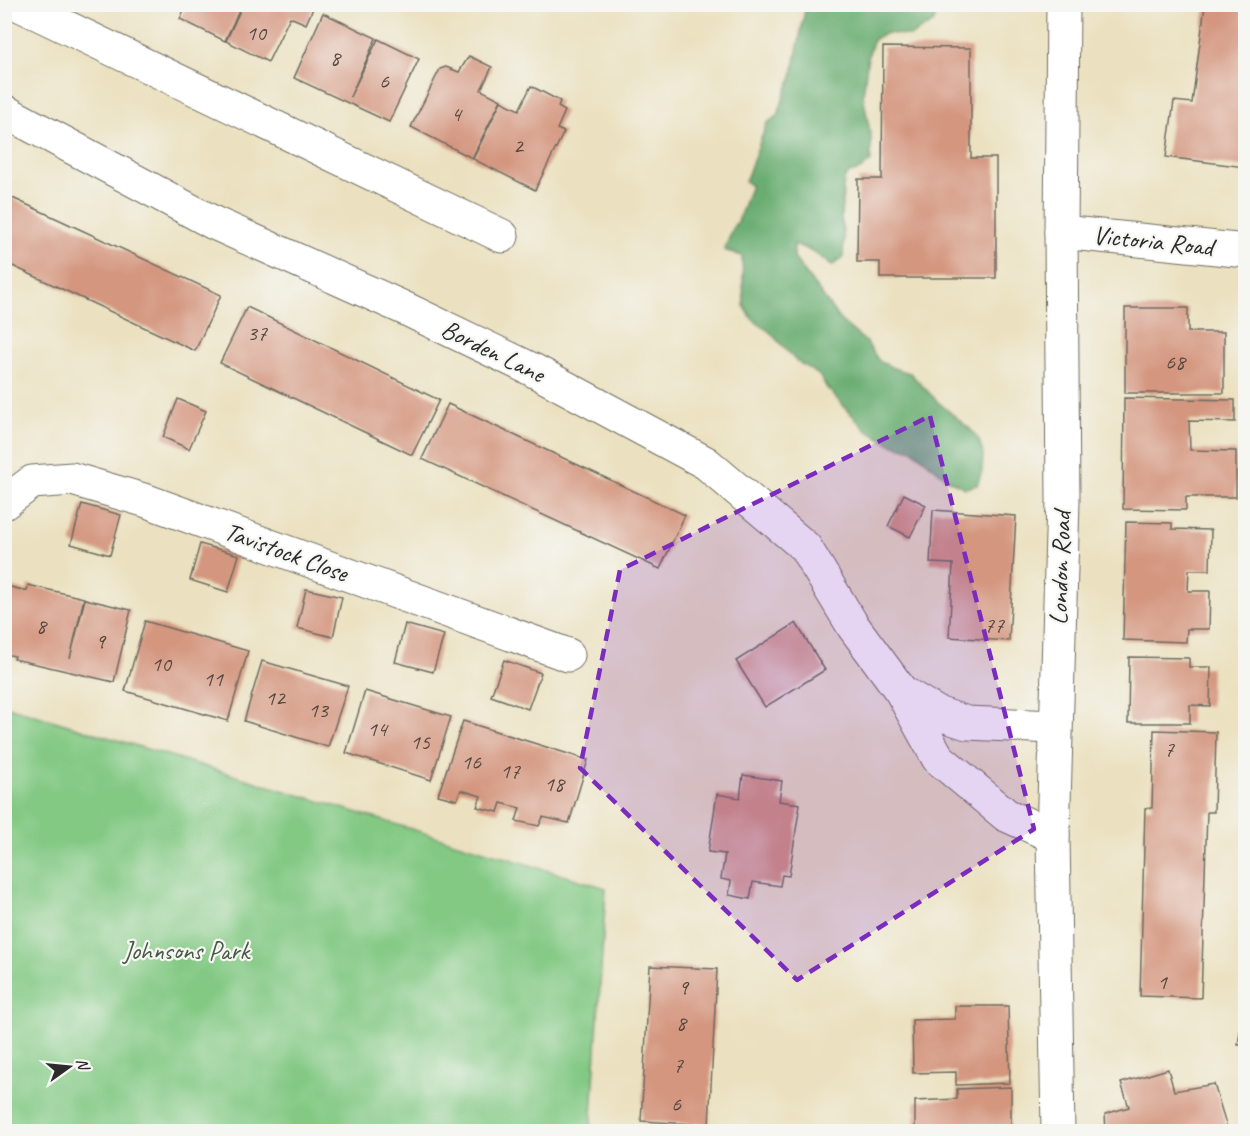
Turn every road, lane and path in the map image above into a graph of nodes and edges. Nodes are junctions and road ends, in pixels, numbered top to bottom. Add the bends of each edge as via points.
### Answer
1 (18, 4) edge
2 (1063, 4) edge
3 (4, 111) edge
4 (1061, 231) junction
5 (502, 236) dead end
6 (1245, 251) edge
7 (4, 502) edge
8 (568, 655) dead end
9 (901, 692) junction
10 (1055, 727) junction
11 (1053, 836) junction
12 (1058, 1131) edge

1 - 5 street
2 - 4 street, London Road
3 - 9 street, Borden Lane via 214,223 533,370 705,463 806,547 853,626
4 - 6 street, Victoria Road
4 - 10 street, London Road via 1063,501
7 - 8 street, Tavistock Close via 32,482 72,479 147,501
9 - 10 street, Borden Lane via 936,713 968,723
9 - 11 street, Borden Lane via 938,758 1006,815
10 - 11 street, London Road
11 - 12 street, London Road

